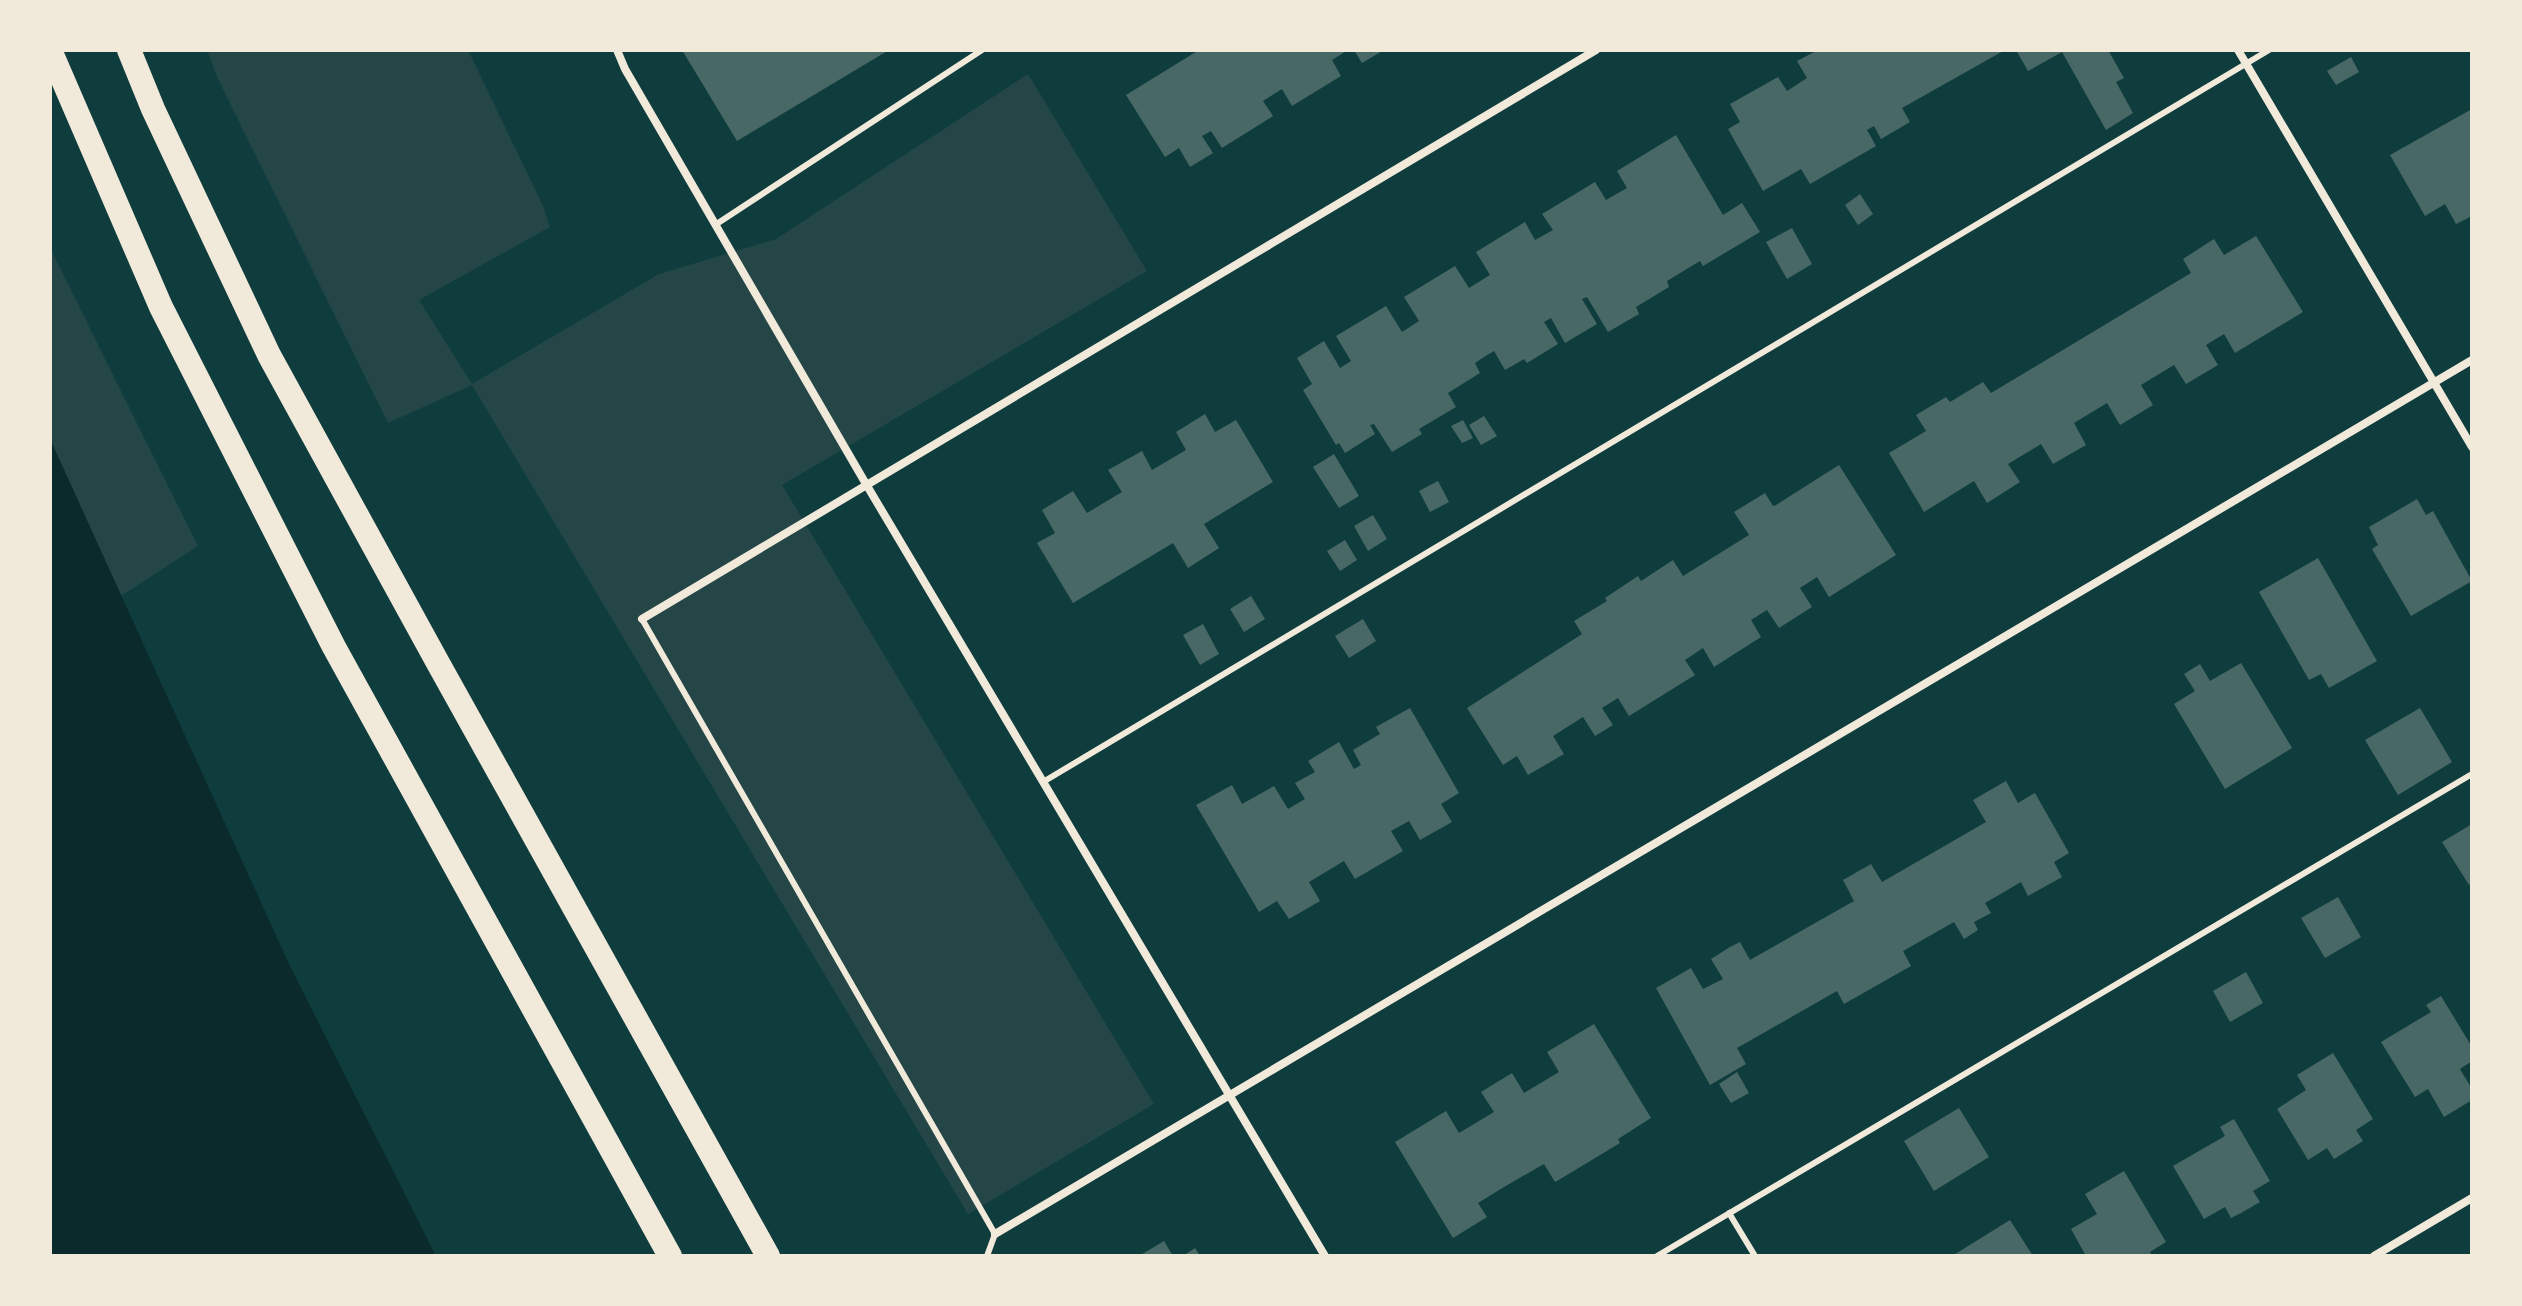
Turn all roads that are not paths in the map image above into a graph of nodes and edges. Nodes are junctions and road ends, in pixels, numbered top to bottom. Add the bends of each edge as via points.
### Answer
1 (50, 50) edge
2 (129, 50) edge
3 (617, 50) edge
4 (982, 50) edge
5 (1596, 50) edge
6 (2238, 50) edge
7 (2269, 50) edge
8 (2246, 64) junction
9 (715, 225) junction
10 (2472, 360) edge
11 (2434, 383) junction
12 (2472, 447) edge
13 (866, 484) junction
14 (642, 619) joint
15 (2472, 774) edge
16 (1043, 782) junction
17 (1230, 1095) junction
18 (2472, 1198) edge
19 (1729, 1213) junction
20 (995, 1234) junction
21 (670, 1256) edge
22 (768, 1256) edge
23 (987, 1256) edge
24 (1325, 1256) edge
25 (1657, 1256) edge
26 (1755, 1256) edge
27 (2374, 1256) edge

1 - 21 highway via 161,307 334,647
2 - 22 highway via 269,355
3 - 9 street
4 - 9 lane
5 - 13 street
6 - 8 street
7 - 8 lane
8 - 11 street
8 - 16 lane
9 - 13 street
10 - 11 street
11 - 12 street
11 - 17 street
13 - 14 street
13 - 16 street
14 - 20 lane
15 - 19 lane
16 - 17 street
17 - 20 street
17 - 24 street
18 - 27 street
19 - 25 lane
19 - 26 lane
20 - 23 lane

